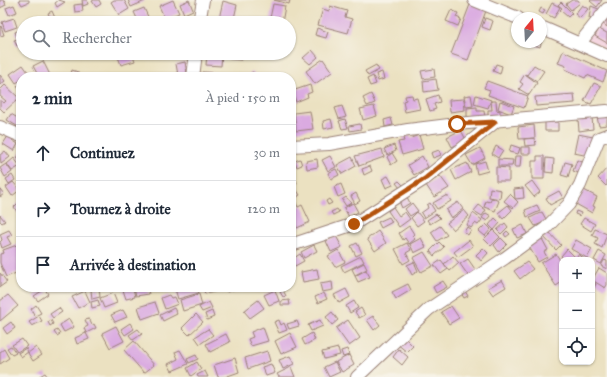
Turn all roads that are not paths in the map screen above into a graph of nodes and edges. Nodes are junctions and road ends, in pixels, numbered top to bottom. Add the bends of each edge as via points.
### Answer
1 (203, 0) edge
2 (474, 0) edge
3 (607, 8) edge
4 (511, 15) edge
5 (200, 16) edge
6 (547, 29) edge
7 (580, 43) junction
8 (607, 56) edge
9 (195, 60) edge
10 (194, 72) edge
11 (607, 111) edge
12 (495, 122) junction
13 (0, 127) edge
14 (16, 134) edge
15 (607, 136) edge
16 (296, 146) edge
17 (296, 244) edge
18 (357, 377) edge

1 - 5 street
2 - 4 street
3 - 7 street
6 - 7 street
7 - 8 street
9 - 10 street
11 - 12 street
12 - 16 street via 457,124 329,144
12 - 17 street via 426,178 354,224
13 - 14 street
15 - 18 street via 598,138 580,185 569,204 546,228 429,310

